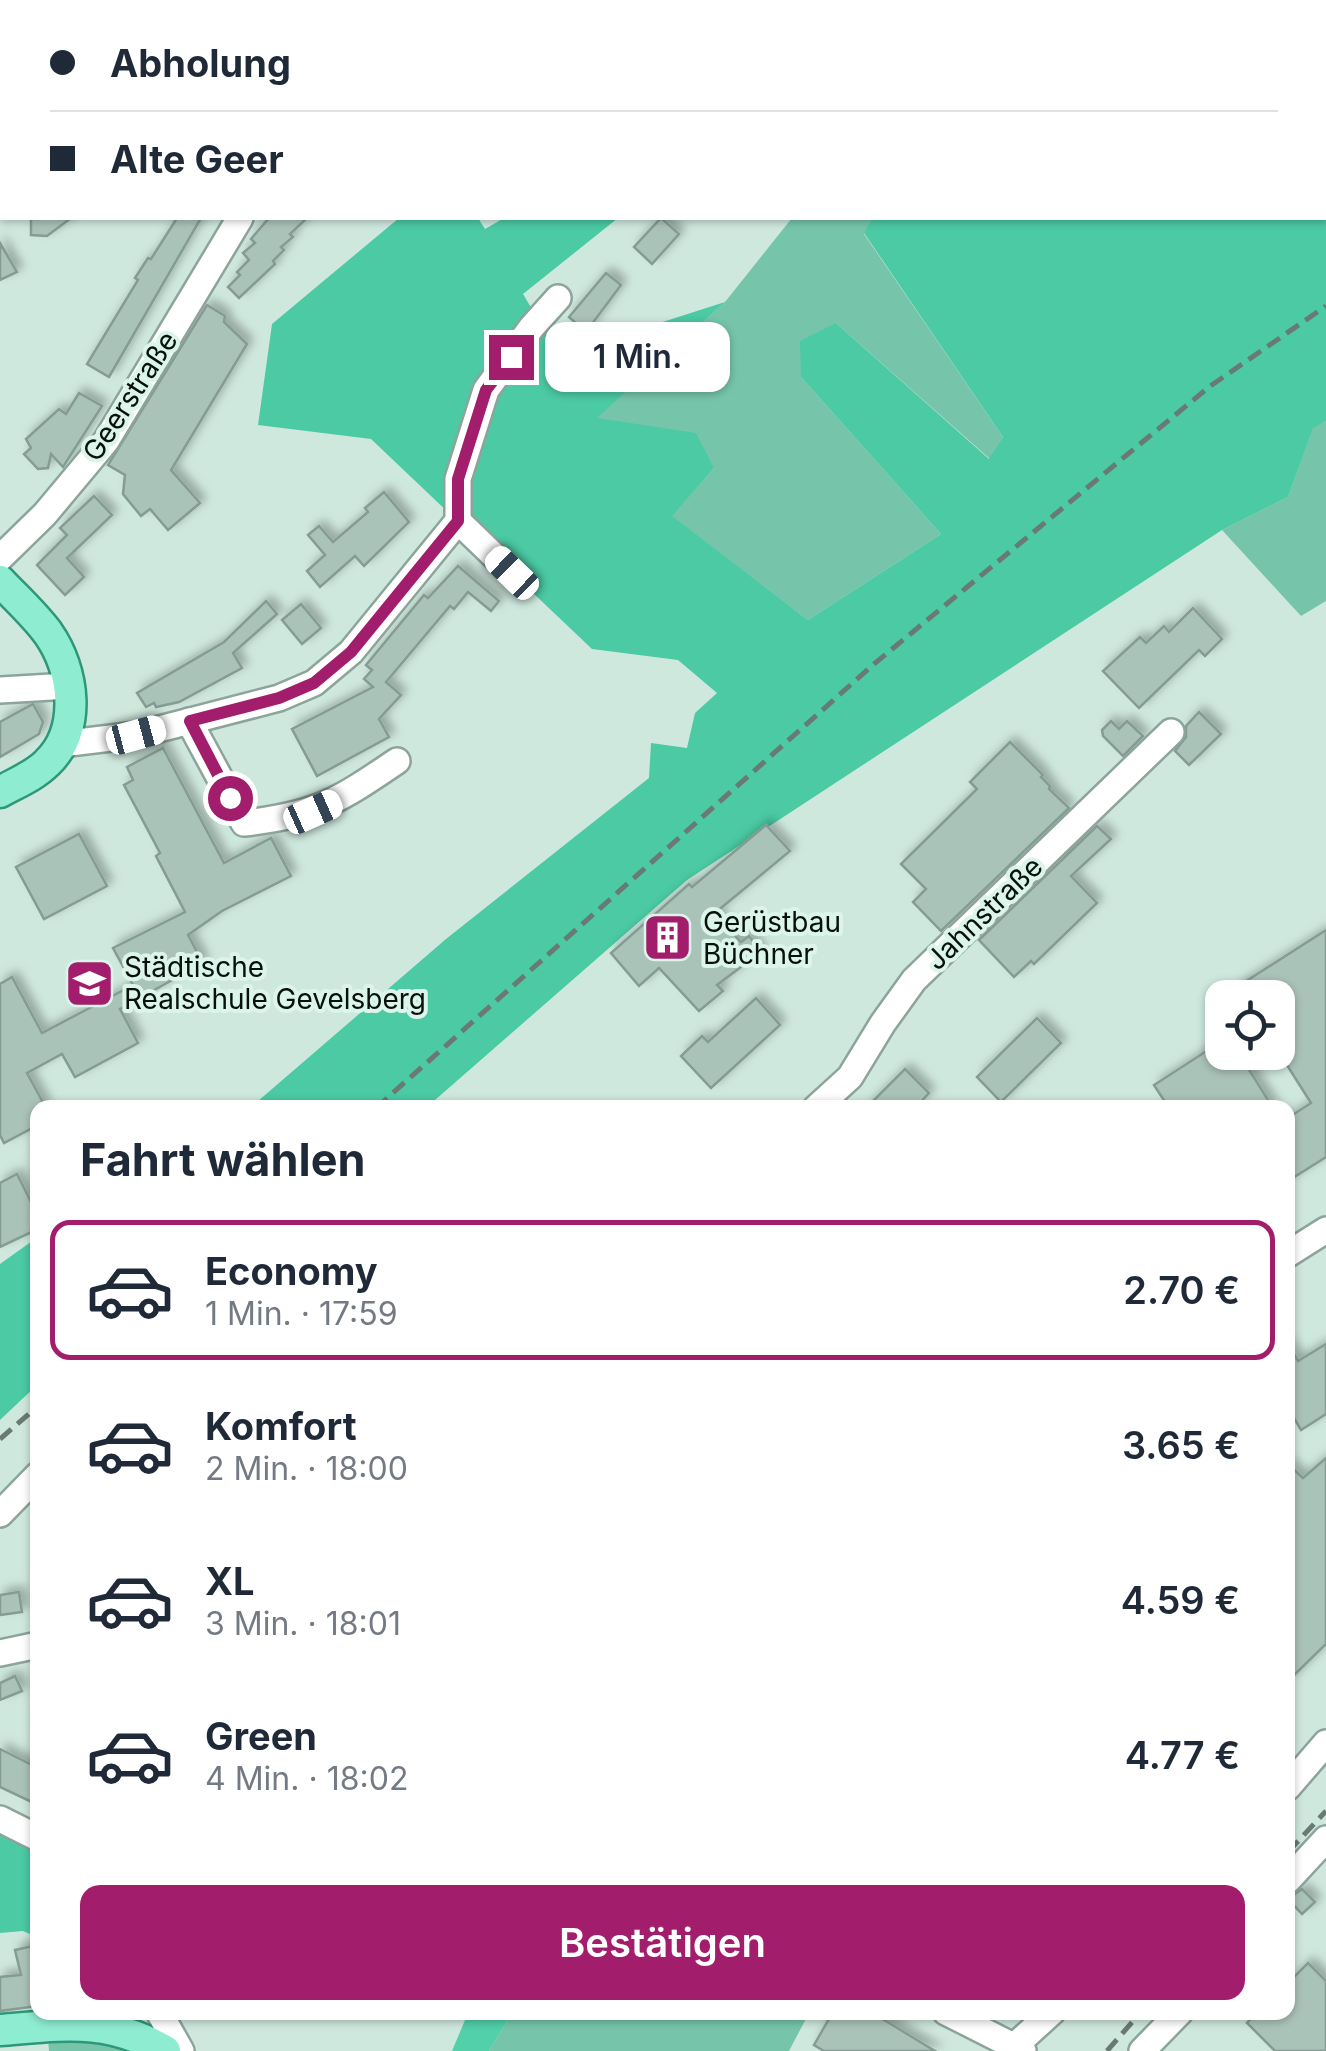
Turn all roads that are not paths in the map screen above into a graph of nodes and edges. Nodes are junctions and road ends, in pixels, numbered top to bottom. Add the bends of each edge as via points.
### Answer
1 (239, 220) edge
2 (558, 298) dead end
3 (458, 521) junction
4 (0, 558) edge
5 (512, 573) dead end
6 (0, 580) edge
7 (69, 686) junction
8 (0, 690) edge
9 (190, 721) junction
10 (1171, 732) dead end
11 (62, 744) junction
12 (397, 761) dead end
13 (0, 792) edge
14 (825, 1100) edge
15 (1326, 1230) edge
16 (1295, 1250) edge
17 (30, 1483) edge
18 (30, 1502) edge
19 (3, 1512) edge
20 (30, 1647) edge
21 (0, 1653) edge
22 (1326, 1743) edge
23 (1295, 1778) edge
24 (0, 1819) edge
25 (30, 1834) edge
26 (1326, 1839) edge
27 (1295, 1872) edge
28 (74, 2020) edge
29 (85, 2020) edge
30 (164, 2020) edge
31 (961, 2020) edge
32 (1044, 2020) edge
33 (1172, 2020) edge
34 (0, 2030) edge
35 (1014, 2049) edge
36 (165, 2051) edge
37 (181, 2051) edge
38 (1142, 2051) edge

1 - 4 street, Geerstraße via 106,441
2 - 3 street via 486,390 458,479
3 - 5 street
3 - 9 street via 351,652 314,683
6 - 7 main road via 56,646
7 - 8 street
7 - 11 main road
9 - 11 street
9 - 12 street via 244,823 313,812
10 - 14 street, Jahnstraße via 914,980 850,1077
11 - 13 main road via 34,774
15 - 16 street
17 - 19 street
18 - 19 street
20 - 21 street
22 - 23 street
24 - 25 street
26 - 27 street
28 - 34 main road
29 - 36 main road
30 - 37 street
31 - 35 street
32 - 35 street
33 - 38 street

